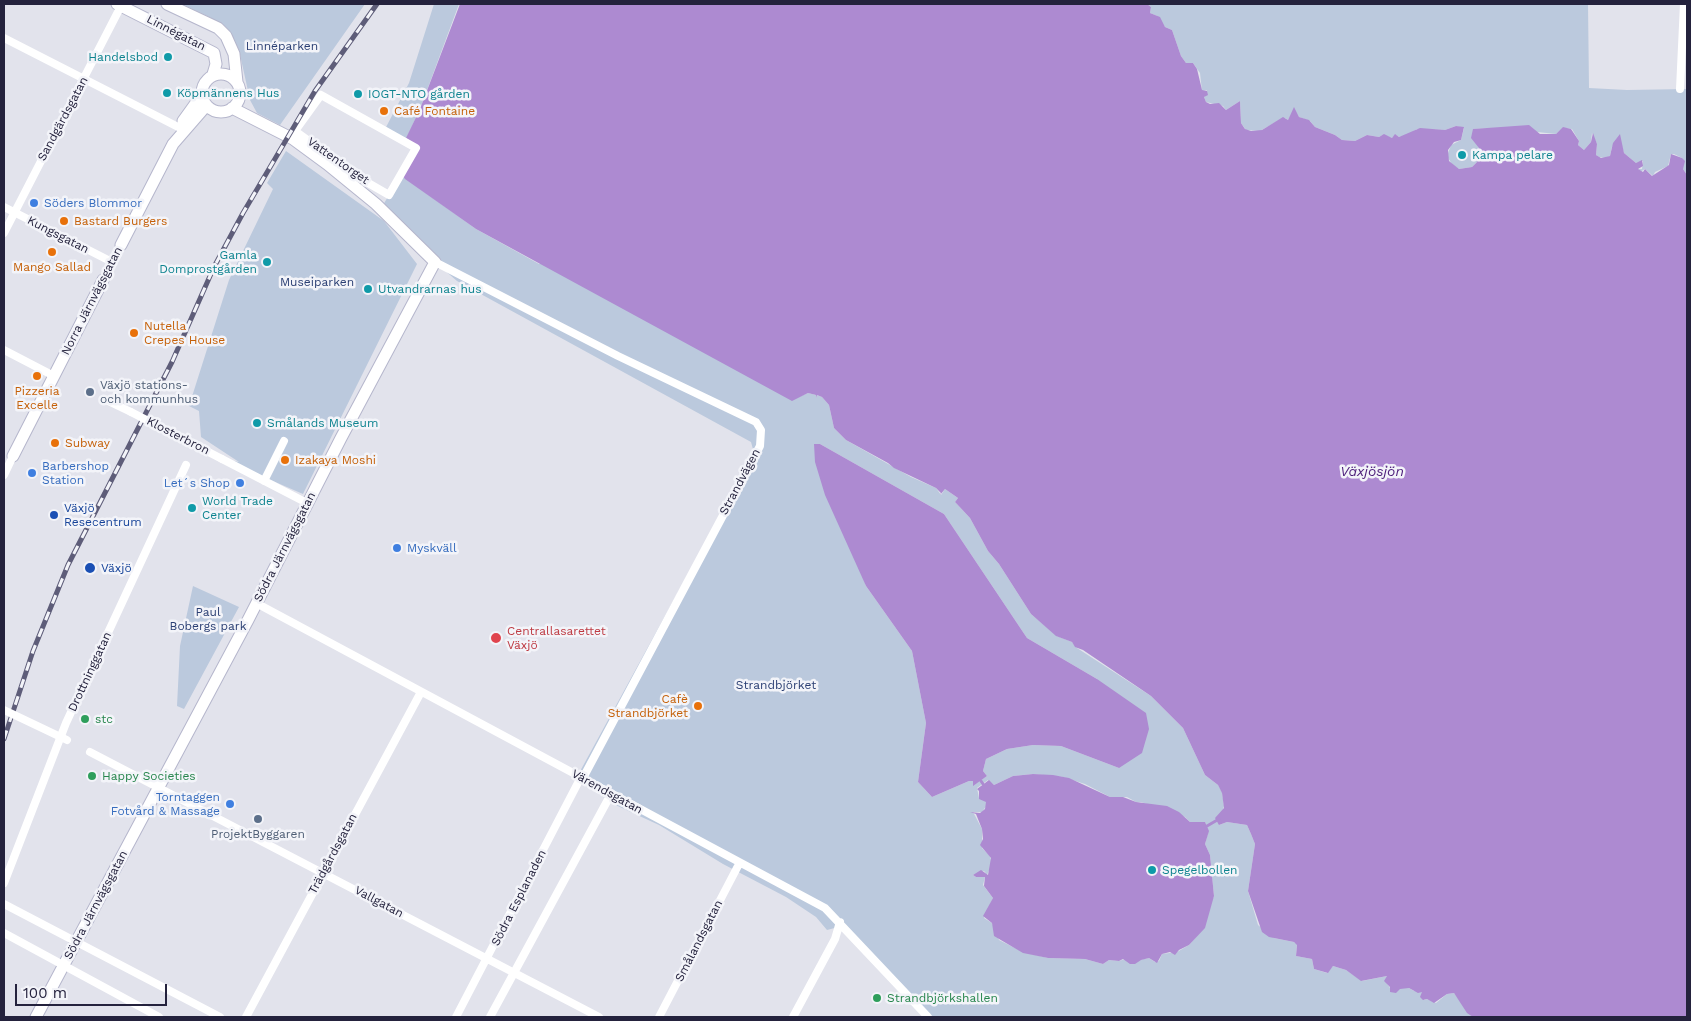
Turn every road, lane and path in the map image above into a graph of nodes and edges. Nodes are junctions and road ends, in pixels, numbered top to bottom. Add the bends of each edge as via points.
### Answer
1 (120, 4) edge
2 (167, 4) edge
3 (1684, 4) edge
4 (4, 38) edge
5 (213, 74) junction
6 (84, 79) junction
7 (237, 82) junction
8 (1680, 89) dead end
9 (204, 101) junction
10 (232, 108) junction
11 (184, 130) junction
12 (416, 148) joint
13 (4, 207) edge
14 (14, 213) junction
15 (4, 233) edge
16 (120, 245) joint
17 (112, 262) junction
18 (435, 262) junction
19 (103, 280) joint
20 (4, 350) edge
21 (54, 376) junction
22 (106, 400) dead end
23 (284, 441) dead end
24 (14, 456) joint
25 (186, 465) dead end
26 (4, 475) edge
27 (264, 481) junction
28 (308, 502) junction
29 (256, 604) junction
30 (421, 692) junction
31 (4, 710) edge
32 (67, 740) dead end
33 (90, 752) dead end
34 (582, 778) junction
35 (154, 785) junction
36 (611, 794) junction
37 (739, 864) junction
38 (324, 873) junction
39 (4, 883) edge
40 (4, 904) edge
41 (840, 922) junction
42 (4, 933) edge
43 (76, 942) junction
44 (488, 959) junction
45 (63, 966) junction
46 (515, 972) junction
47 (36, 1017) edge
48 (160, 1017) edge
49 (220, 1017) edge
50 (246, 1017) edge
51 (456, 1017) edge
52 (490, 1017) edge
53 (599, 1017) edge
54 (659, 1017) edge
55 (794, 1017) edge
56 (928, 1017) edge

1 - 5 street, Linnégatan via 214,53 216,64
1 - 6 street, Sandgärdsgatan
2 - 7 street, Linnégatan via 218,28 226,36 234,54
3 - 8 street
4 - 6 street
5 - 7 street via 225,74
5 - 9 street via 202,85
6 - 11 street
6 - 14 street, Sandgärdsgatan
7 - 10 street via 240,97
9 - 10 street via 220,112
9 - 11 street, Norra Järnvägsgatan via 183,121
10 - 18 street via 293,139 327,164 376,204
11 - 16 street, Norra Järnvägsgatan via 173,144
12 - 12 street, Vattentorget via 322,95 295,131 389,195
13 - 14 street, Kungsgatan
14 - 15 street, Sandgärdsgatan
14 - 17 street, Kungsgatan
16 - 17 street, Norra Järnvägsgatan
17 - 19 street, Norra Järnvägsgatan
18 - 28 street, Södra Järnvägsgatan
18 - 34 street, Strandvägen via 756,422 761,430 760,446
19 - 21 street, Norra Järnvägsgatan
20 - 21 street
21 - 24 street, Norra Järnvägsgatan
22 - 27 street, Klosterbron, bridge
23 - 27 street
24 - 26 street, Norra Järnvägsgatan
25 - 39 street, Drottninggatan via 66,723
27 - 28 street, Klosterbron
28 - 29 street, Södra Järnvägsgatan
29 - 30 street, Värendsgatan
29 - 35 street, Södra Järnvägsgatan
30 - 34 street, Värendsgatan
30 - 38 street, Trädgårdsgatan
31 - 32 street, bridge
33 - 35 street, Vallgatan
34 - 36 street, Värendsgatan
34 - 44 street, Södra Esplanaden
35 - 38 street, Vallgatan
35 - 43 street, Södra Järnvägsgatan
36 - 37 street, Värendsgatan
36 - 46 street
37 - 41 street, Värendsgatan via 825,908
37 - 54 street, Smålandsgatan
38 - 44 street, Vallgatan
38 - 50 street, Trädgårdsgatan
40 - 43 street
41 - 55 street via 835,939
41 - 56 street, Värendsgatan
42 - 45 street
43 - 45 street, Södra Järnvägsgatan
43 - 49 street
44 - 46 street, Vallgatan
44 - 51 street, Södra Esplanaden
45 - 47 street, Södra Järnvägsgatan
45 - 48 street
46 - 52 street
46 - 53 street, Vallgatan

